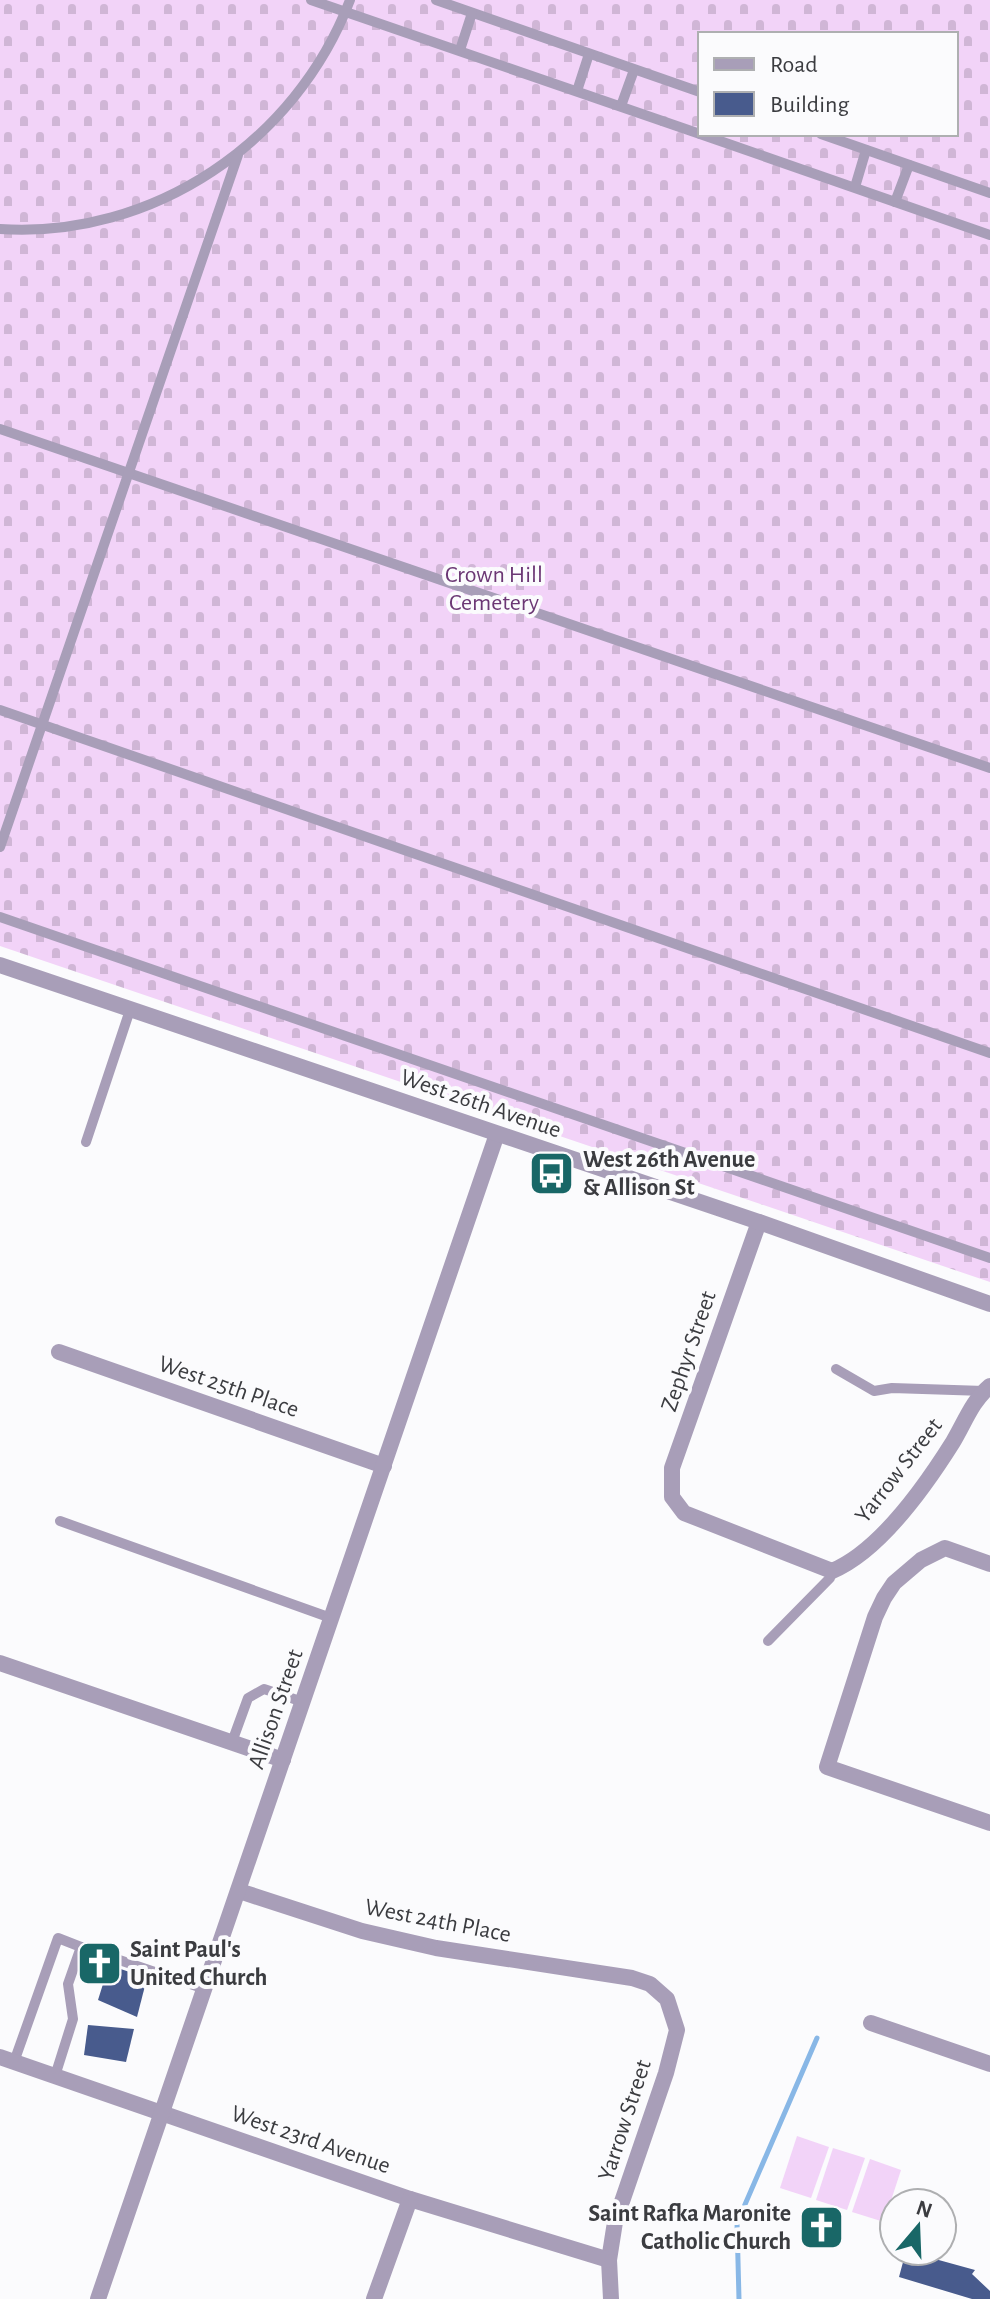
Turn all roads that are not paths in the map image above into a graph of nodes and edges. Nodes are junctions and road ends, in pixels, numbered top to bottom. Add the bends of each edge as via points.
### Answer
1 (311, 0) edge
2 (350, 0) edge
3 (436, 0) edge
4 (346, 12) junction
5 (472, 13) junction
6 (460, 50) junction
7 (589, 54) junction
8 (634, 70) junction
9 (577, 91) junction
10 (698, 91) edge
11 (621, 106) junction
12 (698, 133) edge
13 (706, 136) edge
14 (740, 136) edge
15 (827, 136) edge
16 (737, 147) junction
17 (866, 150) junction
18 (238, 155) junction
19 (909, 165) junction
20 (855, 187) junction
21 (990, 193) edge
22 (895, 202) junction
23 (0, 229) edge
24 (990, 235) edge
25 (0, 429) edge
26 (128, 473) junction
27 (0, 710) edge
28 (42, 724) junction
29 (990, 768) edge
30 (0, 847) edge
31 (0, 917) edge
32 (0, 965) edge
33 (130, 1010) junction
34 (990, 1053) edge
35 (497, 1134) junction
36 (86, 1142) dead end
37 (759, 1222) junction
38 (990, 1258) edge
39 (990, 1304) edge
40 (59, 1352) dead end
41 (836, 1369) dead end
42 (987, 1389) edge
43 (384, 1466) junction
44 (60, 1521) dead end
45 (990, 1564) edge
46 (832, 1571) junction
47 (331, 1618) junction
48 (768, 1641) dead end
49 (0, 1663) edge
50 (303, 1702) junction
51 (232, 1742) junction
52 (283, 1760) junction
53 (990, 1823) edge
54 (239, 1891) junction
55 (81, 1947) junction
56 (632, 1978) joint
57 (205, 1989) junction
58 (871, 2023) dead end
59 (7, 2060) edge
60 (990, 2064) edge
61 (55, 2076) junction
62 (162, 2112) junction
63 (410, 2199) junction
64 (609, 2260) junction
65 (98, 2299) edge
66 (374, 2299) edge
67 (611, 2299) edge

1 - 4 lane
2 - 4 lane
3 - 5 lane
4 - 6 lane
4 - 18 lane via 301,90
5 - 6 lane
5 - 7 lane
6 - 9 lane
7 - 8 lane
7 - 9 lane
8 - 10 lane
8 - 11 lane
9 - 11 lane
11 - 12 lane
13 - 16 lane
14 - 16 lane
15 - 17 lane
16 - 20 lane
17 - 19 lane
17 - 20 lane
18 - 23 lane via 199,181 123,215 51,229
18 - 26 lane
19 - 21 lane
19 - 22 lane
20 - 22 lane
22 - 24 lane
25 - 26 lane
26 - 28 lane
26 - 29 lane
27 - 28 lane
28 - 30 lane
28 - 34 lane
31 - 38 lane
32 - 33 street, West 26th Avenue
33 - 35 street, West 26th Avenue
33 - 36 lane
35 - 37 street, West 26th Avenue
35 - 43 street, Allison Street
37 - 39 street, West 26th Avenue
37 - 46 street, Zephyr Street via 672,1468 672,1497 684,1513 704,1523
40 - 43 street, West 25th Place
41 - 42 lane via 874,1391
42 - 46 street, Yarrow Street via 905,1509 859,1556
43 - 47 street, Allison Street
44 - 47 lane
45 - 53 street via 945,1548 894,1583 875,1617 827,1767
46 - 48 lane
47 - 50 street, Allison Street
49 - 51 street
50 - 51 lane via 264,1689 248,1698
50 - 52 street, Allison Street
51 - 52 street
52 - 54 street, Allison Street
54 - 56 street, West 24th Place via 362,1931 436,1948
54 - 57 street, Allison Street
55 - 57 lane
55 - 59 lane via 58,1938
55 - 61 lane via 68,1984 73,2019
56 - 64 street, Yarrow Street via 650,1984 667,1999 677,2030 615,2222
57 - 62 street, Allison Street
58 - 60 street
59 - 61 street, West 23rd Avenue
61 - 62 street, West 23rd Avenue
62 - 63 street, West 23rd Avenue
62 - 65 street, Allison Street
63 - 64 street, West 23rd Avenue
63 - 66 street
64 - 67 street, Yarrow Street

